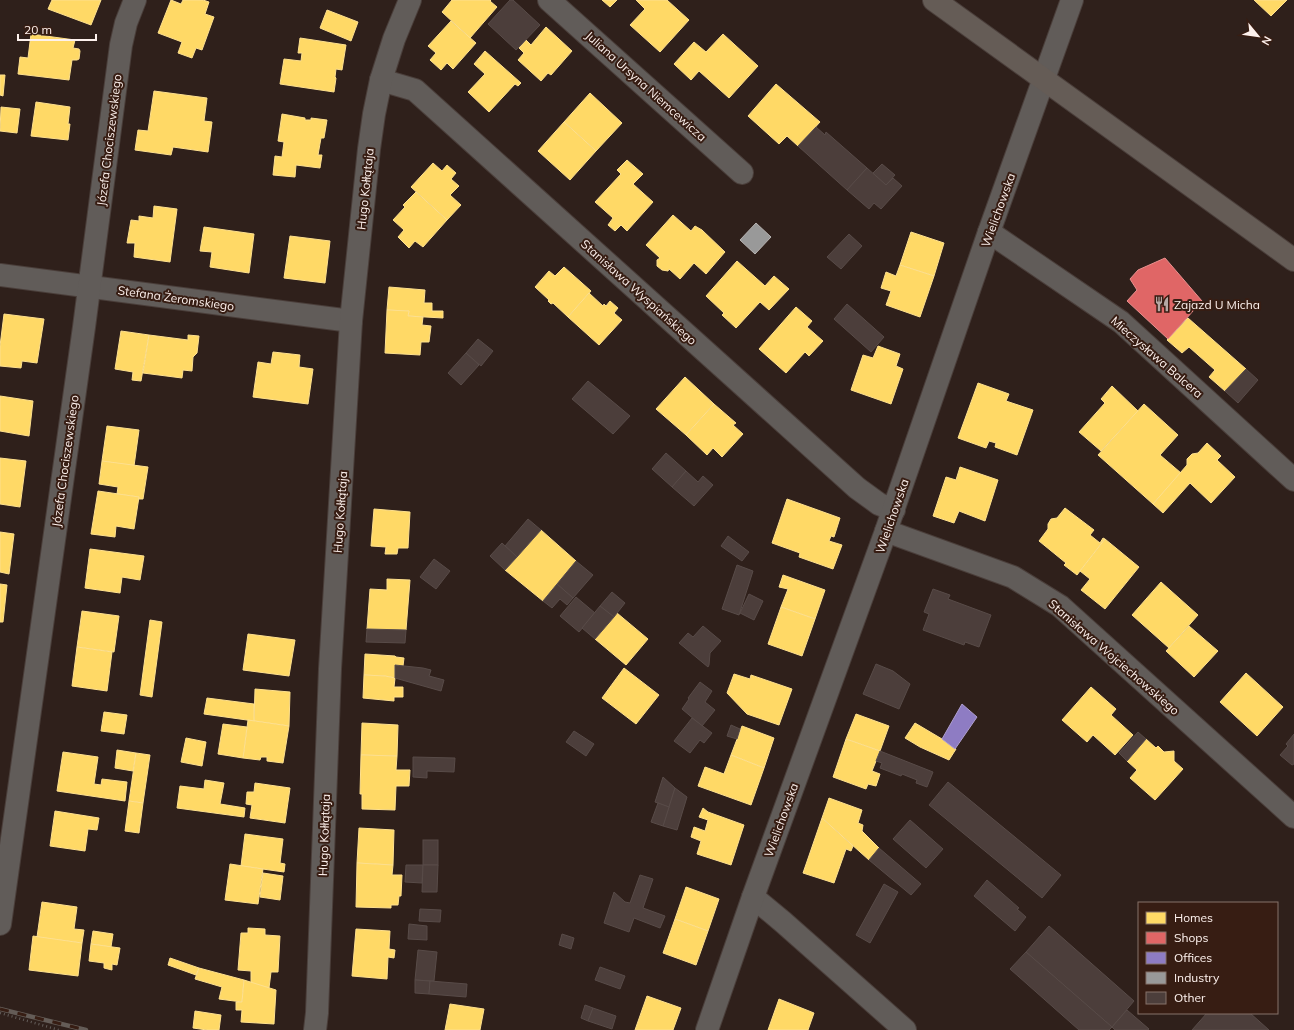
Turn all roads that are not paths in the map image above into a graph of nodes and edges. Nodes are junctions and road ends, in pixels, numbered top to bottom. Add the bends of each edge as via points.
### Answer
1 (135, 0) edge
2 (410, 0) edge
3 (549, 0) edge
4 (934, 0) edge
5 (1072, 0) edge
6 (381, 80) junction
7 (1043, 80) junction
8 (742, 173) dead end
9 (989, 232) junction
10 (1294, 260) edge
11 (0, 275) edge
12 (89, 287) junction
13 (351, 321) junction
14 (1294, 480) edge
15 (894, 510) junction
16 (886, 531) junction
17 (1294, 817) edge
18 (753, 897) junction
19 (0, 924) edge
20 (315, 1030) edge
21 (707, 1030) edge
22 (905, 1030) edge

1 - 12 street, Józefa Chociszewskiego via 121,45
2 - 6 street, Hugo Kołłątaja
3 - 8 street, Juliana Ursyna Niemcewicza
4 - 7 main road
5 - 7 street, Wielichowska
6 - 13 street, Hugo Kołłątaja via 369,149
6 - 15 street, Stanisława Wyspiańskiego via 415,90 857,488 879,504
7 - 9 street, Wielichowska
7 - 10 main road
9 - 14 street, Mieczysława Balcera via 1121,322
9 - 15 street, Wielichowska
11 - 12 street, Stefana Żeromskiego
12 - 13 street, Stefana Żeromskiego
12 - 19 street, Józefa Chociszewskiego
13 - 20 street, Hugo Kołłątaja via 330,669
15 - 16 street, Wielichowska
16 - 17 street, Stanisława Wojciechowskiego via 1013,577 1060,606
16 - 18 street, Wielichowska
18 - 21 street, Wielichowska
18 - 22 street

